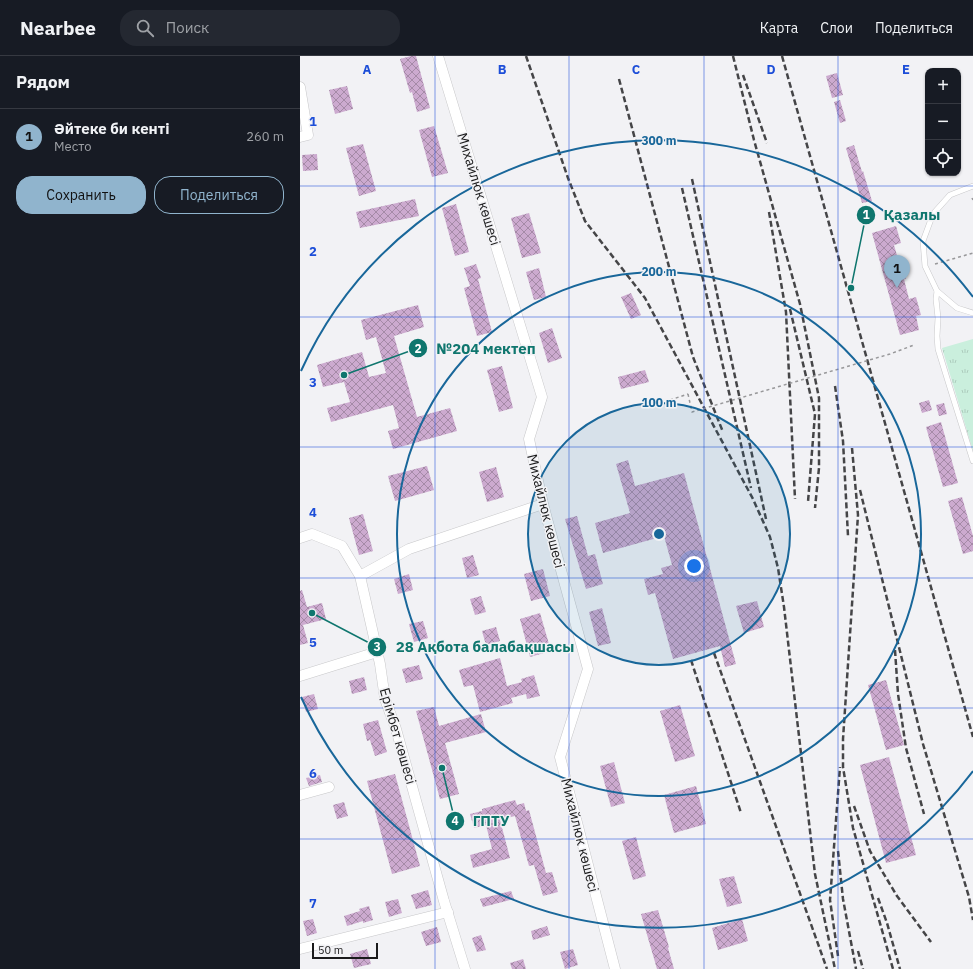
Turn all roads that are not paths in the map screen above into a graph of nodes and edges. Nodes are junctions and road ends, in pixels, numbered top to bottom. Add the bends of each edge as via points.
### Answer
1 (438, 56) edge
2 (300, 87) edge
3 (300, 137) edge
4 (973, 186) edge
5 (937, 292) junction
6 (973, 313) edge
7 (973, 461) edge
8 (544, 504) junction
9 (300, 538) edge
10 (360, 576) junction
11 (377, 652) junction
12 (300, 676) edge
13 (329, 787) dead end
14 (300, 795) edge
15 (448, 912) junction
16 (300, 949) edge
17 (465, 969) edge
18 (614, 969) edge

1 - 8 street, Михайлюк көшесі via 542,397 529,439
2 - 3 street via 308,135
4 - 5 lane via 950,195 933,214 923,241 924,266
5 - 6 lane via 957,308
5 - 7 lane via 938,349
8 - 10 street via 409,549
8 - 18 street, Михайлюк көшесі via 588,669 560,757
9 - 10 street, Ерімбет көшесі via 312,534 342,546
10 - 11 street, Ерімбет көшесі
11 - 12 street
11 - 15 street, Ерімбет көшесі via 385,699 396,729
13 - 14 street
15 - 16 street
15 - 17 street, Ерімбет көшесі

